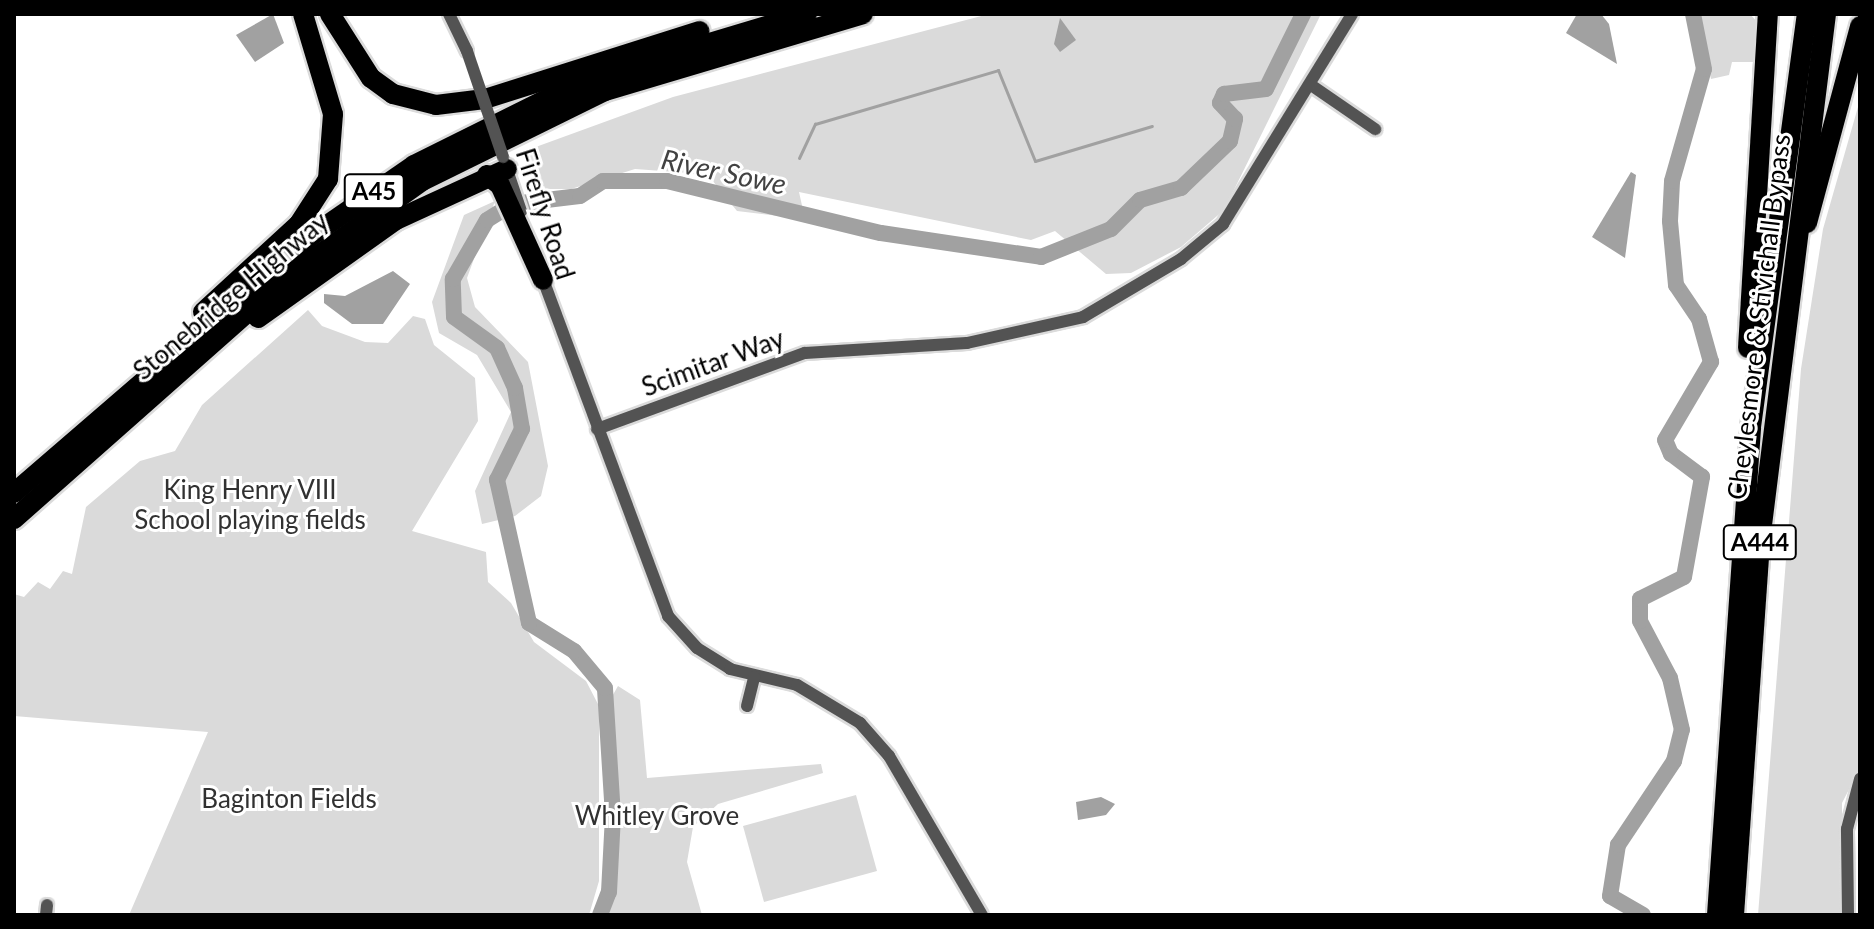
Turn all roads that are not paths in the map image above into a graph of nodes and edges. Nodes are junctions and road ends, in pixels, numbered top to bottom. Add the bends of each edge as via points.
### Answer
1 (303, 14) edge
2 (330, 14) edge
3 (449, 14) edge
4 (863, 14) edge
5 (1352, 14) edge
6 (1768, 14) edge
7 (1807, 14) edge
8 (1826, 14) edge
9 (803, 15) edge
10 (1860, 26) edge
11 (1311, 85) junction
12 (1375, 129) dead end
13 (502, 174) junction
14 (1790, 273) junction
15 (543, 280) joint
16 (185, 367) junction
17 (125, 397) junction
18 (1751, 427) junction
19 (597, 429) junction
20 (14, 493) edge
21 (14, 519) edge
22 (754, 677) junction
23 (747, 706) dead end
24 (1860, 779) edge
25 (1741, 812) junction
26 (982, 915) edge
27 (1717, 915) edge
28 (1734, 915) edge
29 (1743, 915) edge
30 (1848, 915) edge

1 - 17 highway via 333,114 325,187 299,224 195,319
2 - 9 highway via 371,78 413,102 458,106 648,42
3 - 13 street, Firefly Road, bridge via 467,51
4 - 16 highway, Stonebridge Highway / A45 via 605,91 483,146 324,248
5 - 11 street, Scimitar Way
6 - 18 highway via 1746,398
7 - 18 highway, Cheylesmore & Stivichall Bypass / A444
8 - 14 highway, Cheylesmore & Stivichall Bypass / A444
9 - 17 highway, Stonebridge Highway / A45 via 620,67 465,135 314,234
10 - 14 highway
11 - 12 street
11 - 19 street, Scimitar Way via 1223,224 1181,259 1083,317 967,343 805,353
13 - 15 highway
13 - 16 highway via 396,220
14 - 25 highway, Cheylesmore & Stivichall Bypass / A444
15 - 19 street, Firefly Road
16 - 21 highway, Stonebridge Highway / A45
17 - 20 highway, Stonebridge Highway / A45
18 - 27 highway, Cheylesmore & Stivichall Bypass / A444
19 - 22 street via 668,616 697,648
22 - 23 street
22 - 26 street via 797,685 860,723 889,756
24 - 30 street via 1847,829
25 - 28 highway, Cheylesmore & Stivichall Bypass / A444
25 - 29 highway

